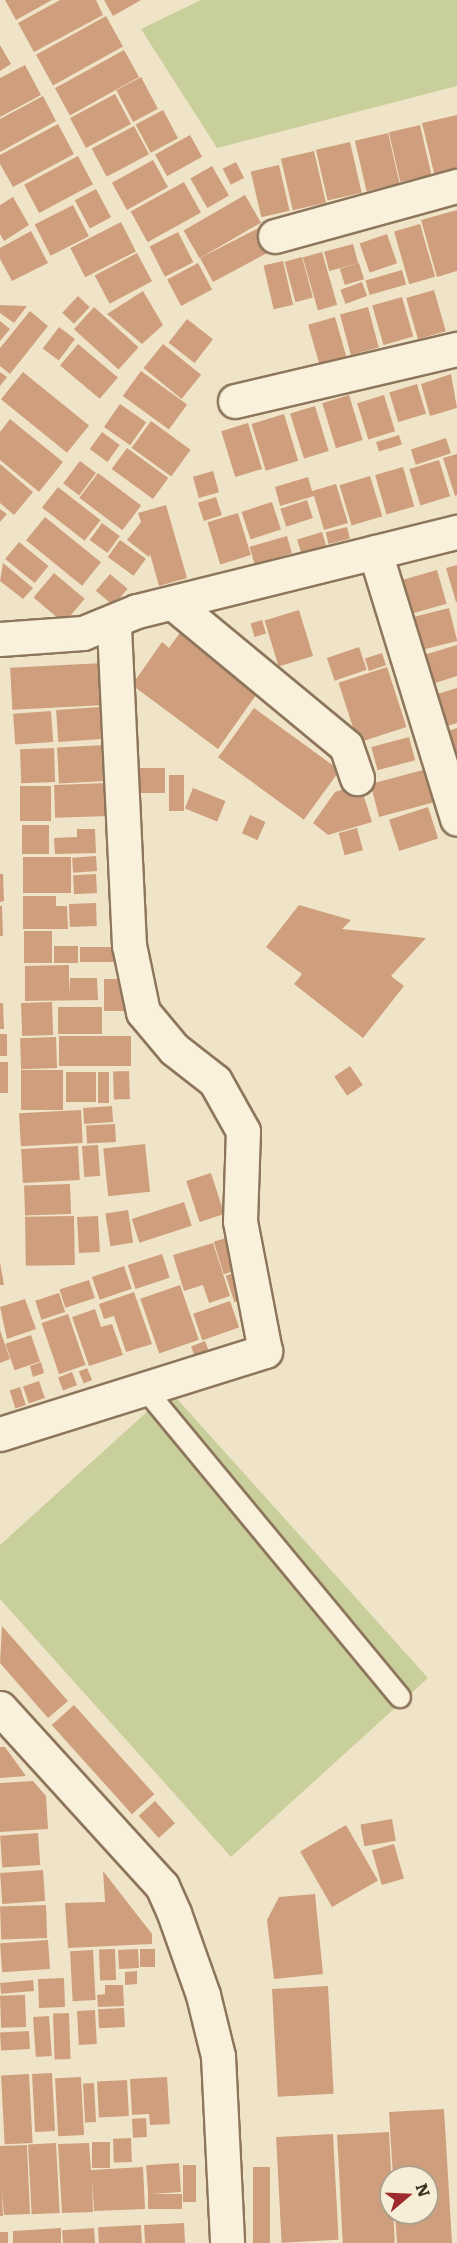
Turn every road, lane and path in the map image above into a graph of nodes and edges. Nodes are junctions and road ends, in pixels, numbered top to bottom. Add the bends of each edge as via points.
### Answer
1 (457, 186) edge
2 (275, 236) dead end
3 (457, 349) edge
4 (235, 401) dead end
5 (457, 532) edge
6 (375, 552) junction
7 (173, 603) junction
8 (114, 624) junction
9 (0, 639) edge
10 (357, 778) dead end
11 (457, 819) edge
12 (146, 1389) junction
13 (0, 1434) edge
14 (400, 1697) dead end
15 (0, 1708) edge
16 (227, 2243) edge

1 - 2 street
3 - 4 street
5 - 6 street
6 - 7 street
6 - 11 street
7 - 8 street via 137,611
7 - 10 street via 346,746
8 - 9 street via 83,633
8 - 12 street via 129,945 143,1012 174,1049 215,1081 243,1131 240,1221 265,1351
12 - 13 street
12 - 14 lane
15 - 16 street via 162,1886 174,1913 203,1995 218,2056

